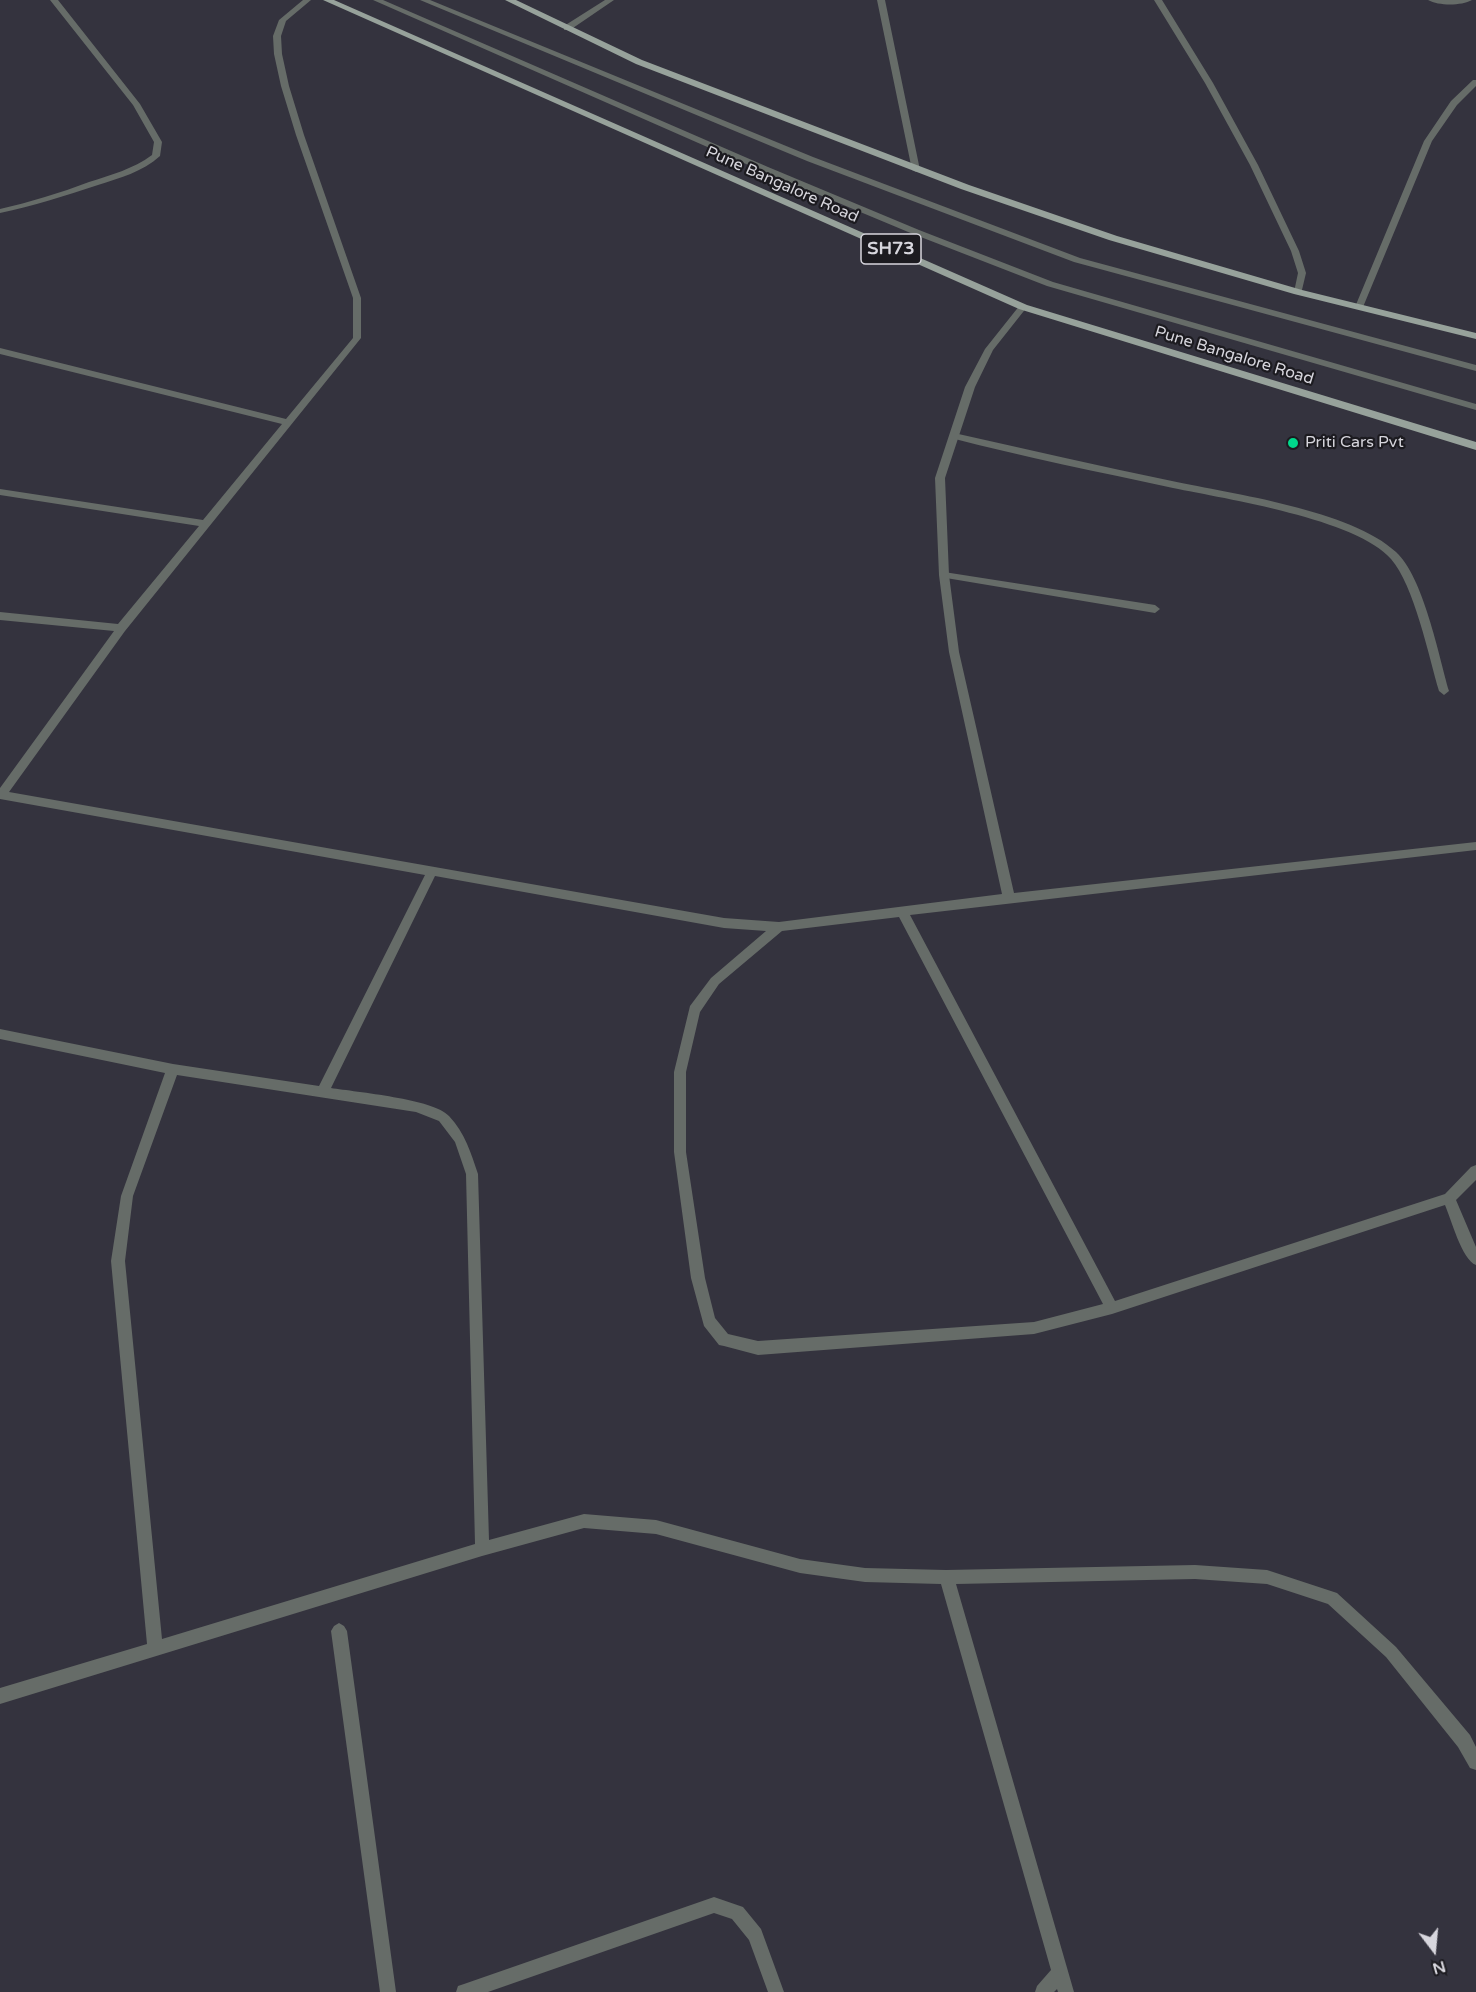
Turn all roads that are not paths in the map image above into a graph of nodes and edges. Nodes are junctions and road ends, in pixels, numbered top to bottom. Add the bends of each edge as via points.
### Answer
1 (54, 0) edge
2 (307, 0) edge
3 (327, 0) edge
4 (377, 0) edge
5 (424, 0) edge
6 (509, 0) edge
7 (610, 0) edge
8 (881, 0) edge
9 (1158, 0) edge
10 (1432, 0) edge
11 (1468, 0) edge
12 (567, 28) junction
13 (1476, 82) edge
14 (916, 170) junction
15 (0, 211) edge
16 (1298, 292) junction
17 (1023, 307) junction
18 (1359, 307) junction
19 (1476, 336) edge
20 (0, 351) edge
21 (1476, 368) edge
22 (1476, 407) edge
23 (289, 423) junction
24 (954, 436) junction
25 (1476, 446) edge
26 (0, 492) edge
27 (207, 524) junction
28 (944, 575) junction
29 (1155, 609) dead end
30 (0, 616) edge
31 (121, 628) junction
32 (1444, 691) dead end
33 (0, 795) edge
34 (1476, 846) edge
35 (432, 871) junction
36 (1009, 898) junction
37 (902, 912) junction
38 (779, 927) junction
39 (0, 1034) edge
40 (173, 1069) junction
41 (322, 1092) junction
42 (1476, 1171) edge
43 (1449, 1198) junction
44 (1476, 1259) edge
45 (1112, 1308) junction
46 (482, 1549) junction
47 (946, 1576) junction
48 (339, 1631) dead end
49 (155, 1648) junction
50 (0, 1696) edge
51 (1476, 1762) edge
52 (1060, 1971) junction
53 (388, 1992) edge
54 (464, 1992) edge
55 (776, 1992) edge
56 (1043, 1992) edge
57 (1066, 1992) edge

1 - 15 street via 136,104 158,142 156,156 144,166 113,177
2 - 23 street via 283,21 277,36 278,54 300,135 357,298 357,338
3 - 17 main road, Pune Bangalore Road / SH73
4 - 22 street via 787,178 1050,284
5 - 21 street via 810,159 1077,260
6 - 12 main road
7 - 12 street
8 - 14 street
9 - 16 street via 1209,83 1295,251 1302,273
10 - 11 street
12 - 14 main road via 639,62
13 - 18 street via 1454,103 1428,141
14 - 16 main road via 1113,238
16 - 18 main road
17 - 24 street via 989,349 970,387
17 - 25 main road, Pune Bangalore Road / SH73
18 - 19 main road
20 - 23 street
23 - 27 street
24 - 28 street via 940,478
24 - 32 street via 1264,505 1344,526 1371,539 1394,555 1408,576
26 - 27 street
27 - 31 street
28 - 29 street
28 - 36 street via 954,652
30 - 31 street
31 - 33 street
33 - 35 street
34 - 36 street
35 - 38 street via 724,923
35 - 41 street
36 - 37 street
37 - 38 street
37 - 45 street
38 - 45 street via 715,981 694,1011 680,1072 680,1152 698,1278 709,1321 724,1340 758,1348 1034,1328
39 - 40 street
40 - 41 street
40 - 49 street via 127,1196 118,1261
41 - 46 street via 417,1107 443,1117 460,1139 472,1174
42 - 43 street
43 - 44 street
43 - 45 street
46 - 47 street via 584,1521 656,1527 800,1566 865,1575
46 - 49 street
47 - 51 street via 1195,1572 1267,1577 1332,1598 1391,1652 1464,1741
47 - 52 street
48 - 53 street
49 - 50 street
52 - 56 street
52 - 57 street
54 - 55 street via 714,1905 737,1913 755,1935

